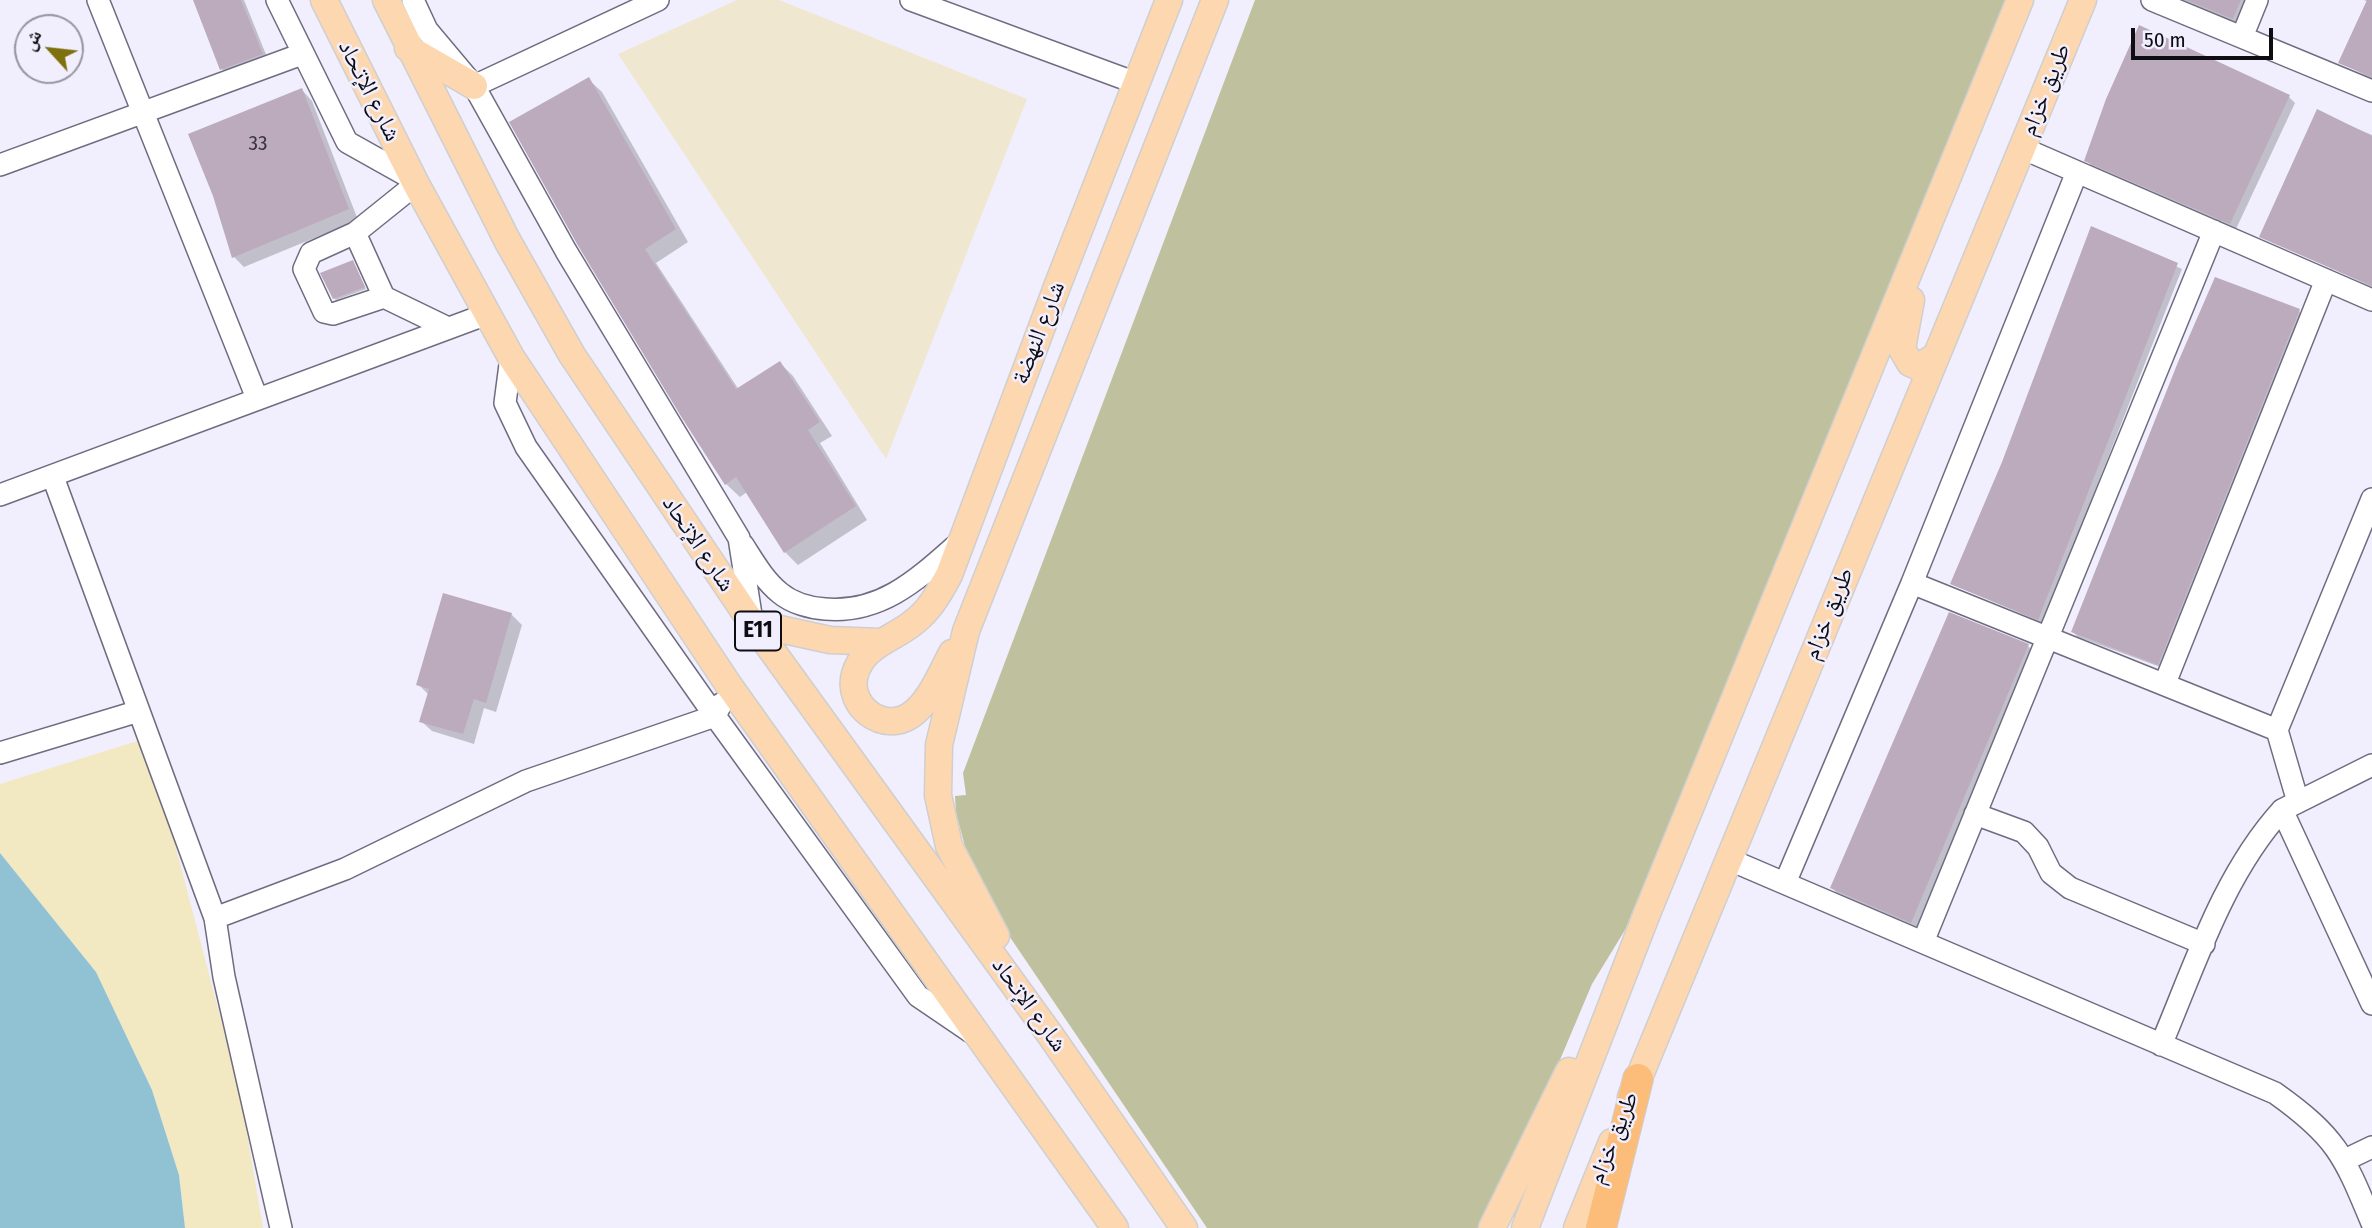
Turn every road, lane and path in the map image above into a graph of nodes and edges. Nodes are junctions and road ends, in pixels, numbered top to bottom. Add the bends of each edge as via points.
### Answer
1 (98, 0) edge
2 (277, 0) edge
3 (324, 0) edge
4 (386, 0) edge
5 (413, 0) edge
6 (658, 0) edge
7 (911, 0) edge
8 (1169, 0) edge
9 (1215, 0) edge
10 (2020, 0) edge
11 (2083, 0) edge
12 (2152, 0) edge
13 (2257, 0) edge
14 (2242, 37) junction
15 (408, 48) junction
16 (302, 54) junction
17 (1136, 83) junction
18 (474, 86) junction
19 (2372, 91) edge
20 (145, 114) junction
21 (2022, 148) junction
22 (0, 165) edge
23 (2077, 172) junction
24 (415, 181) junction
25 (2214, 231) junction
26 (355, 233) junction
27 (1924, 237) junction
28 (2326, 280) junction
29 (384, 297) junction
30 (2372, 300) edge
31 (487, 314) junction
32 (448, 328) junction
33 (1936, 356) junction
34 (511, 357) junction
35 (257, 398) junction
36 (54, 477) junction
37 (0, 495) edge
38 (2372, 499) edge
39 (739, 538) junction
40 (961, 541) junction
41 (1912, 583) junction
42 (752, 623) junction
43 (965, 631) junction
44 (2047, 639) junction
45 (880, 642) junction
46 (2165, 683) junction
47 (730, 687) junction
48 (139, 711) junction
49 (715, 716) junction
50 (2277, 730) junction
51 (0, 754) edge
52 (2372, 765) edge
53 (2290, 806) junction
54 (1975, 814) junction
55 (1728, 859) junction
56 (1785, 883) junction
57 (1646, 916) junction
58 (215, 918) junction
59 (1923, 942) junction
60 (2204, 944) junction
61 (2372, 1004) edge
62 (1051, 1036) junction
63 (986, 1042) junction
64 (2161, 1045) junction
65 (1638, 1079) junction
66 (2372, 1147) edge
67 (2346, 1160) junction
68 (1182, 1223) edge
69 (2372, 1223) edge
70 (281, 1228) edge
71 (1115, 1228) edge
72 (1492, 1228) edge
73 (1525, 1228) edge
74 (1577, 1228) edge
75 (1601, 1228) edge

1 - 20 street
2 - 16 street
3 - 24 main road, شارع الإتحاد / E11
4 - 15 main road, شارع الإتحاد / E11
5 - 18 street via 427,30
6 - 18 street
7 - 17 street
8 - 17 main road, شارع النهضة
9 - 43 main road, شارع النهضة
10 - 27 main road, طريق خزام
11 - 21 main road, طريق خزام
12 - 14 street
13 - 14 street
14 - 19 street
15 - 18 main road
15 - 42 main road, شارع الإتحاد / E11 via 572,355
16 - 20 street
16 - 24 street via 347,142
17 - 40 main road, شارع النهضة
18 - 39 street via 566,251
20 - 22 street
20 - 35 street
21 - 23 street
21 - 33 main road, طريق خزام
23 - 25 street
23 - 41 street
24 - 26 street
24 - 31 main road, شارع الإتحاد / E11
25 - 28 street
25 - 44 street
26 - 29 street
26 - 29 street via 306,259 304,269 318,305 333,314
27 - 33 main road via 1902,349 1910,363 1919,367
27 - 57 main road, طريق خزام
28 - 30 street
28 - 46 street
29 - 32 street
31 - 32 street
31 - 34 main road, شارع الإتحاد / E11
32 - 35 street
33 - 55 main road, طريق خزام
34 - 47 main road, شارع الإتحاد / E11
34 - 49 street via 505,403 526,447
35 - 36 street
36 - 37 street
36 - 48 street
38 - 50 street
39 - 40 street via 781,595 810,608 839,611 894,596
39 - 42 street
40 - 45 main road, شارع النهضة via 930,608
41 - 44 street
41 - 56 street
42 - 45 main road via 830,640
42 - 62 main road, شارع الإتحاد / E11
43 - 45 main road via 923,705 909,717 893,722 877,720 863,710 854,694 856,671
43 - 62 main road via 939,745 938,794 946,833
44 - 46 street
44 - 54 street
46 - 50 street
47 - 49 street
47 - 63 main road, شارع الإتحاد / E11
48 - 51 street
48 - 58 street
49 - 58 street via 526,781 345,869
49 - 63 street via 918,996
50 - 53 street
52 - 53 street
53 - 60 street via 2259,835 2237,870
53 - 61 street
54 - 59 street
54 - 60 street via 2024,832 2051,873 2070,888
55 - 56 street
55 - 65 main road, طريق خزام
56 - 59 street
57 - 72 main road
57 - 73 main road, طريق خزام
58 - 70 street
59 - 64 street
60 - 64 street
62 - 68 main road, شارع الإتحاد / E11
63 - 71 main road, شارع الإتحاد / E11
64 - 67 street via 2275,1093 2308,1117
65 - 74 main road, طريق خزام
65 - 75 highway
66 - 67 street
67 - 69 street

